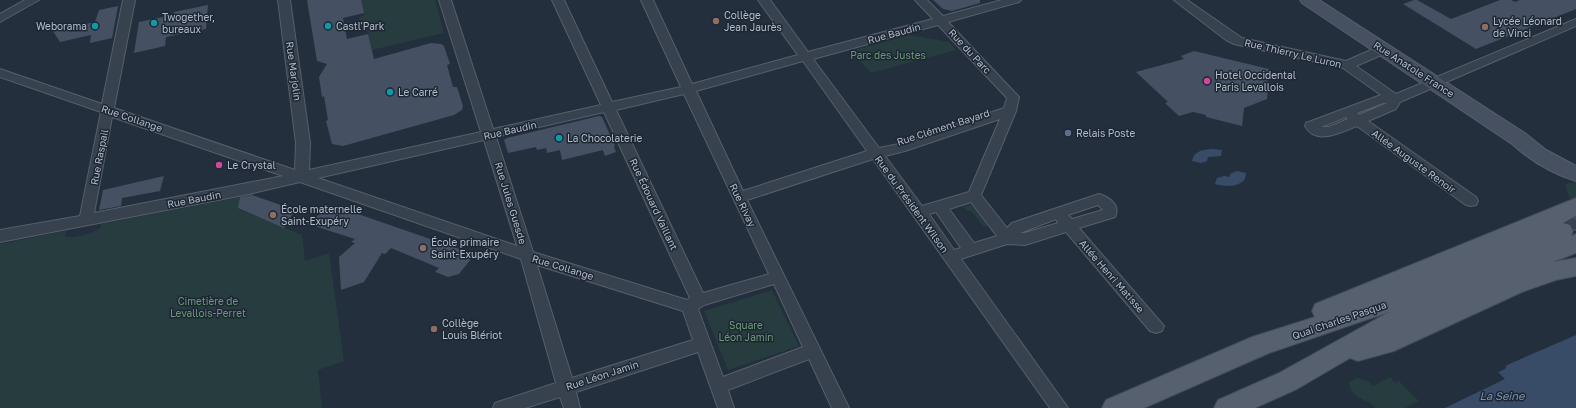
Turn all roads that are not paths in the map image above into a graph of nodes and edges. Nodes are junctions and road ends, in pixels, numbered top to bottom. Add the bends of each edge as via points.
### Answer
1 (33, 0) edge
2 (129, 0) edge
3 (284, 0) edge
4 (445, 0) edge
5 (558, 0) edge
6 (647, 0) edge
7 (764, 0) edge
8 (921, 0) edge
9 (1015, 0) edge
10 (1180, 0) edge
11 (1308, 0) edge
12 (0, 19) edge
13 (941, 20) junction
14 (1576, 22) edge
15 (1384, 49) junction
16 (806, 57) junction
17 (1347, 66) junction
18 (0, 73) edge
19 (1436, 83) junction
20 (688, 89) junction
21 (1395, 99) junction
22 (609, 107) junction
23 (1011, 108) junction
24 (108, 110) junction
25 (490, 134) junction
26 (1519, 139) junction
27 (875, 153) junction
28 (1576, 164) edge
29 (1576, 174) edge
30 (302, 177) junction
31 (974, 196) junction
32 (738, 197) junction
33 (1471, 201) dead end
34 (939, 206) junction
35 (1576, 206) edge
36 (919, 212) junction
37 (1058, 214) junction
38 (86, 219) junction
39 (1069, 225) junction
40 (1567, 229) edge
41 (0, 236) edge
42 (1007, 238) junction
43 (971, 251) junction
44 (528, 256) junction
45 (950, 257) junction
46 (1575, 264) edge
47 (778, 277) junction
48 (694, 303) junction
49 (1156, 326) dead end
50 (702, 344) junction
51 (814, 350) junction
52 (1339, 352) junction
53 (566, 386) junction
54 (718, 386) junction
55 (502, 408) edge
56 (572, 408) edge
57 (726, 408) edge
58 (841, 408) edge
59 (1060, 408) edge
60 (1115, 408) edge
61 (1227, 408) edge

1 - 12 street
2 - 24 street, Rue Raspail
3 - 30 street, Rue Marjolin via 303,143
4 - 25 street, Rue Jules Guesde
5 - 22 street, Rue Édouard Vaillant
6 - 20 street, Rue Rivay
7 - 16 street, Rue du Président Wilson
8 - 13 street, Rue du Parc
9 - 13 street, Rue Baudin
10 - 17 street, Rue Thierry Le Luron via 1230,37
11 - 15 main road, Rue Anatole France
13 - 16 street, Rue Baudin
13 - 23 street, Rue du Parc via 1013,97
14 - 19 street
15 - 17 street
15 - 19 main road, Rue Anatole France
16 - 20 street, Rue Baudin
16 - 27 street, Rue du Président Wilson
17 - 21 street
18 - 24 street, Rue Collange
19 - 21 street
19 - 26 main road, Rue Anatole France
20 - 22 street, Rue Baudin
20 - 32 street, Rue Rivay
21 - 33 street, Allée Auguste Renoir via 1392,106 1352,116
22 - 25 street, Rue Baudin
22 - 48 street, Rue Édouard Vaillant
23 - 27 street, Rue Clément Bayard via 900,148
23 - 27 street, Rue Clément Bayard via 896,142
23 - 31 street
24 - 30 street, Rue Collange
24 - 38 street, Rue Raspail
25 - 30 street, Rue Baudin
25 - 44 street, Rue Jules Guesde
26 - 28 main road via 1534,144 1557,158
26 - 29 main road via 1557,166
27 - 32 street, Rue Clément Bayard
27 - 36 street, Rue du Président Wilson
30 - 38 street, Rue Baudin
30 - 44 street, Rue Collange
31 - 34 street
31 - 42 street
32 - 47 street, Rue Rivay
34 - 36 street
34 - 43 street
35 - 40 main road
36 - 45 street, Rue du Président Wilson
37 - 39 street, Allée Henri Matisse
37 - 39 street via 1100,199 1110,209 1110,213
37 - 42 street via 1017,228
38 - 41 street, Rue Baudin
39 - 42 street via 1025,239
39 - 49 street, Allée Henri Matisse
40 - 52 main road, Quai Charles Pasqua
40 - 60 main road, Quai Charles Pasqua via 1402,298 1261,345
42 - 43 street
43 - 45 street
44 - 48 street, Rue Collange
44 - 53 street, Rue Jules Guesde
45 - 59 street, Rue du Président Wilson
46 - 52 main road via 1534,278 1375,347
47 - 48 street
47 - 51 street, Rue Rivay
48 - 50 street, Rue Édouard Vaillant
50 - 53 street, Rue Léon Jamin
50 - 54 street, Rue Édouard Vaillant
51 - 54 street
51 - 58 street, Rue Rivay
52 - 61 main road, Quai Charles Pasqua via 1288,381
53 - 55 street, Rue Léon Jamin
53 - 56 street, Rue Jules Guesde
54 - 57 street, Rue Édouard Vaillant

